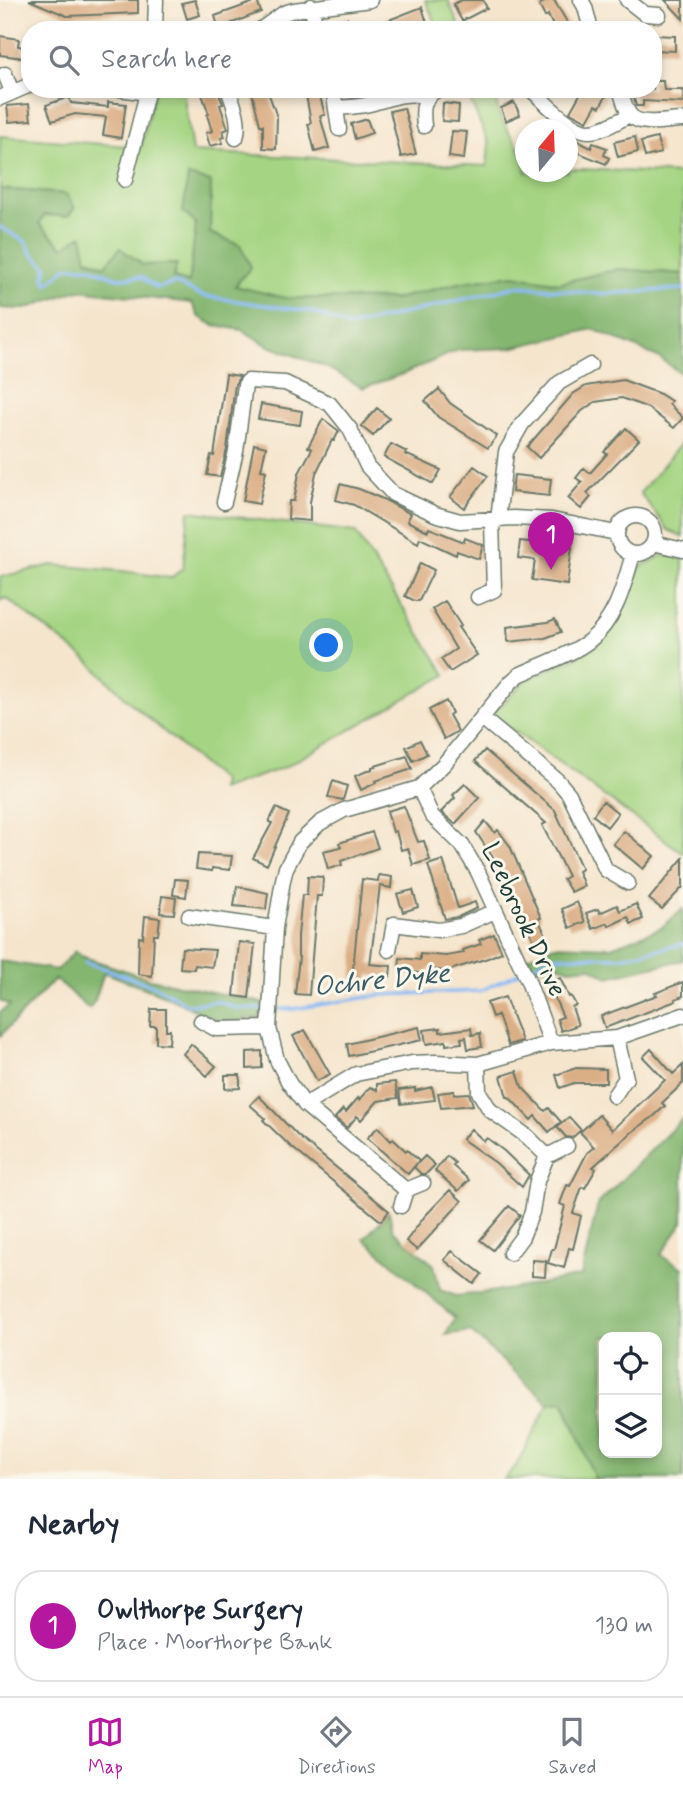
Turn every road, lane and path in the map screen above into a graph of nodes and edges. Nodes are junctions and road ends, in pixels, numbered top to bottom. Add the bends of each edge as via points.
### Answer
1 (156, 0) edge
2 (370, 0) edge
3 (627, 0) edge
4 (587, 3) edge
5 (311, 6) junction
6 (659, 15) dead end
7 (155, 21) edge
8 (273, 21) edge
9 (315, 21) edge
10 (590, 21) edge
11 (5, 74) dead end
12 (6, 95) edge
13 (146, 98) edge
14 (231, 98) edge
15 (335, 98) edge
16 (388, 98) edge
17 (430, 98) edge
18 (541, 98) edge
19 (623, 98) edge
20 (337, 108) junction
21 (630, 116) junction
22 (683, 120) edge
23 (424, 126) dead end
24 (339, 129) dead end
25 (236, 138) dead end
26 (125, 180) dead end
27 (590, 365) dead end
28 (224, 502) dead end
29 (495, 520) junction
30 (616, 533) junction
31 (653, 543) junction
32 (683, 550) edge
33 (633, 554) junction
34 (478, 597) dead end
35 (482, 718) junction
36 (418, 788) junction
37 (628, 883) dead end
38 (495, 911) junction
39 (189, 916) dead end
40 (275, 928) junction
41 (389, 950) dead end
42 (683, 1014) edge
43 (201, 1021) dead end
44 (269, 1025) junction
45 (617, 1038) junction
46 (551, 1044) junction
47 (478, 1064) junction
48 (614, 1096) dead end
49 (305, 1105) junction
50 (567, 1146) dead end
51 (547, 1156) junction
52 (423, 1183) dead end
53 (406, 1190) junction
54 (401, 1206) dead end
55 (510, 1253) dead end

1 - 7 street
2 - 5 street
3 - 6 street via 645,14
4 - 10 street
5 - 8 street
5 - 9 street
11 - 12 street
13 - 26 street
14 - 25 street via 239,128
15 - 20 street
16 - 20 street
17 - 23 street via 422,111
18 - 21 street via 573,126 586,131
19 - 21 street
20 - 24 street
21 - 22 street via 647,122
27 - 29 street via 559,383 522,424 506,452
28 - 29 street via 245,385 248,381 285,383 330,404 350,429 367,466 393,494 460,521
29 - 30 street via 552,520
29 - 34 street via 494,590
30 - 31 street via 628,517 642,516 654,529
30 - 33 street via 621,548
31 - 32 street
31 - 33 street
33 - 35 street via 621,595 604,624 588,641 519,675
35 - 36 street
35 - 37 street via 558,781 569,794 606,870
36 - 38 street, Leebrook Drive via 432,816 461,845 478,872
36 - 40 street via 344,810 306,836 286,868
38 - 41 street via 439,930 394,924
38 - 46 street, Leebrook Drive
39 - 40 street
40 - 44 street
42 - 45 street
43 - 44 street via 216,1029
44 - 49 street via 277,1060
45 - 46 street
45 - 48 street via 626,1078
46 - 47 street
47 - 49 street via 412,1063 356,1074
47 - 51 street via 479,1092 490,1110
49 - 53 street
50 - 51 street
51 - 55 street via 532,1212
52 - 53 street
53 - 54 street

